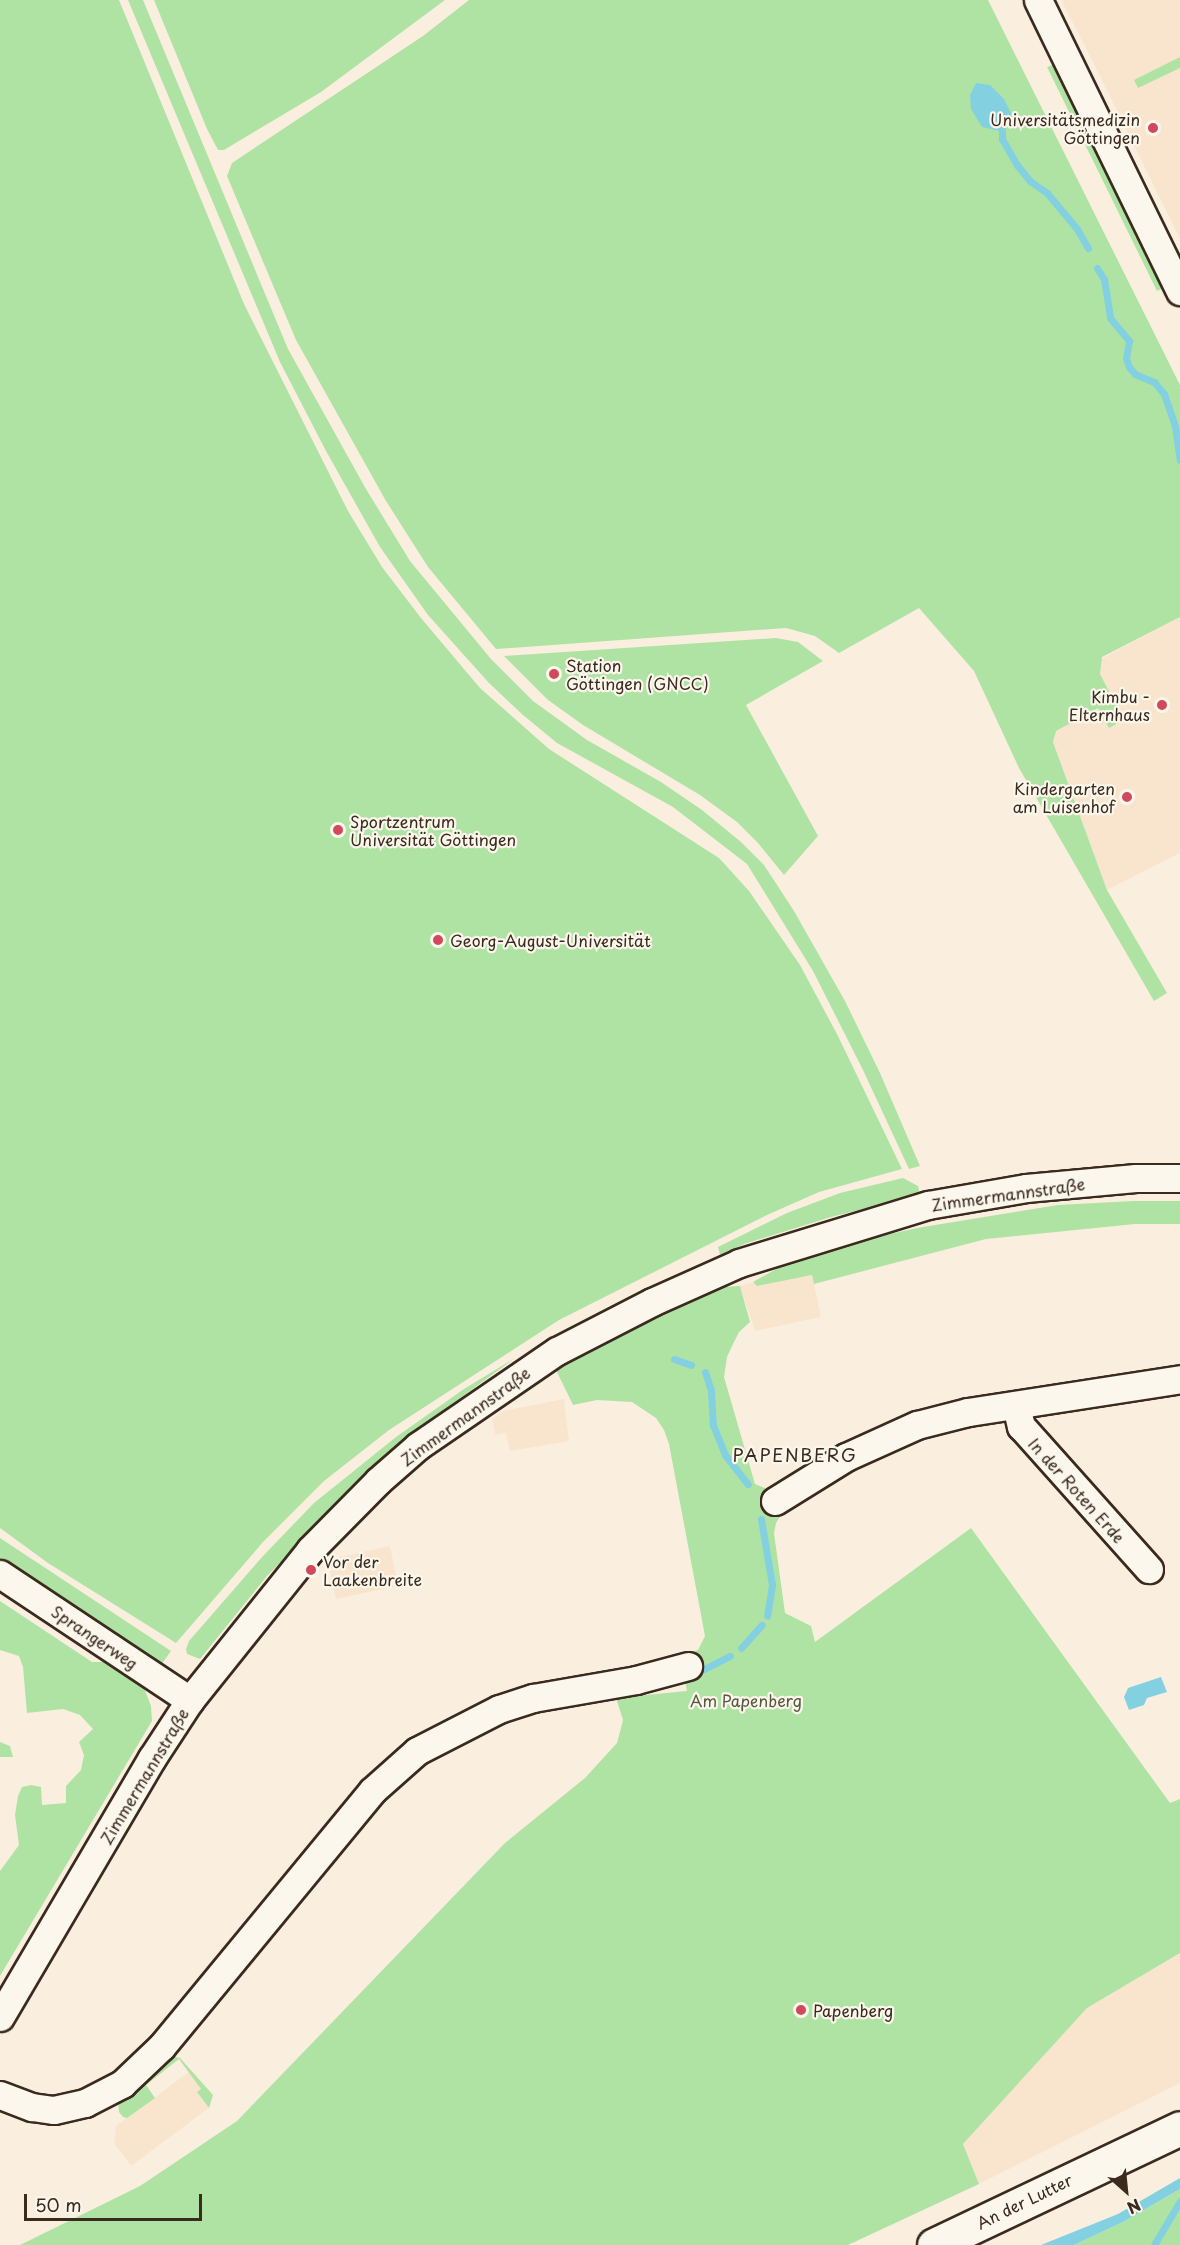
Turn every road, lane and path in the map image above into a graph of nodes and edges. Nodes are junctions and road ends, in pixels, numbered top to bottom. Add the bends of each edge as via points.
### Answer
1 (1038, 0) edge
2 (1180, 291) edge
3 (1180, 1178) edge
4 (1180, 1379) edge
5 (1016, 1405) junction
6 (775, 1501) dead end
7 (1149, 1569) dead end
8 (0, 1574) edge
9 (688, 1666) dead end
10 (190, 1700) junction
11 (0, 2017) edge
12 (0, 2095) edge
13 (1180, 2128) edge
14 (934, 2245) edge

1 - 2 street
3 - 10 street, Zimmermannstraße via 1026,1188 928,1205 739,1263 567,1345 418,1446 378,1481 290,1573
4 - 5 street
5 - 6 street via 968,1412 908,1428 846,1457
5 - 7 street, In der Roten Erde via 1021,1426
8 - 10 street, Sprangerweg
9 - 12 street via 636,1680 533,1698 499,1709 417,1751 372,1791 162,2046 122,2084 85,2103 54,2110
10 - 11 street, Zimmermannstraße
13 - 14 main road, An der Lutter

